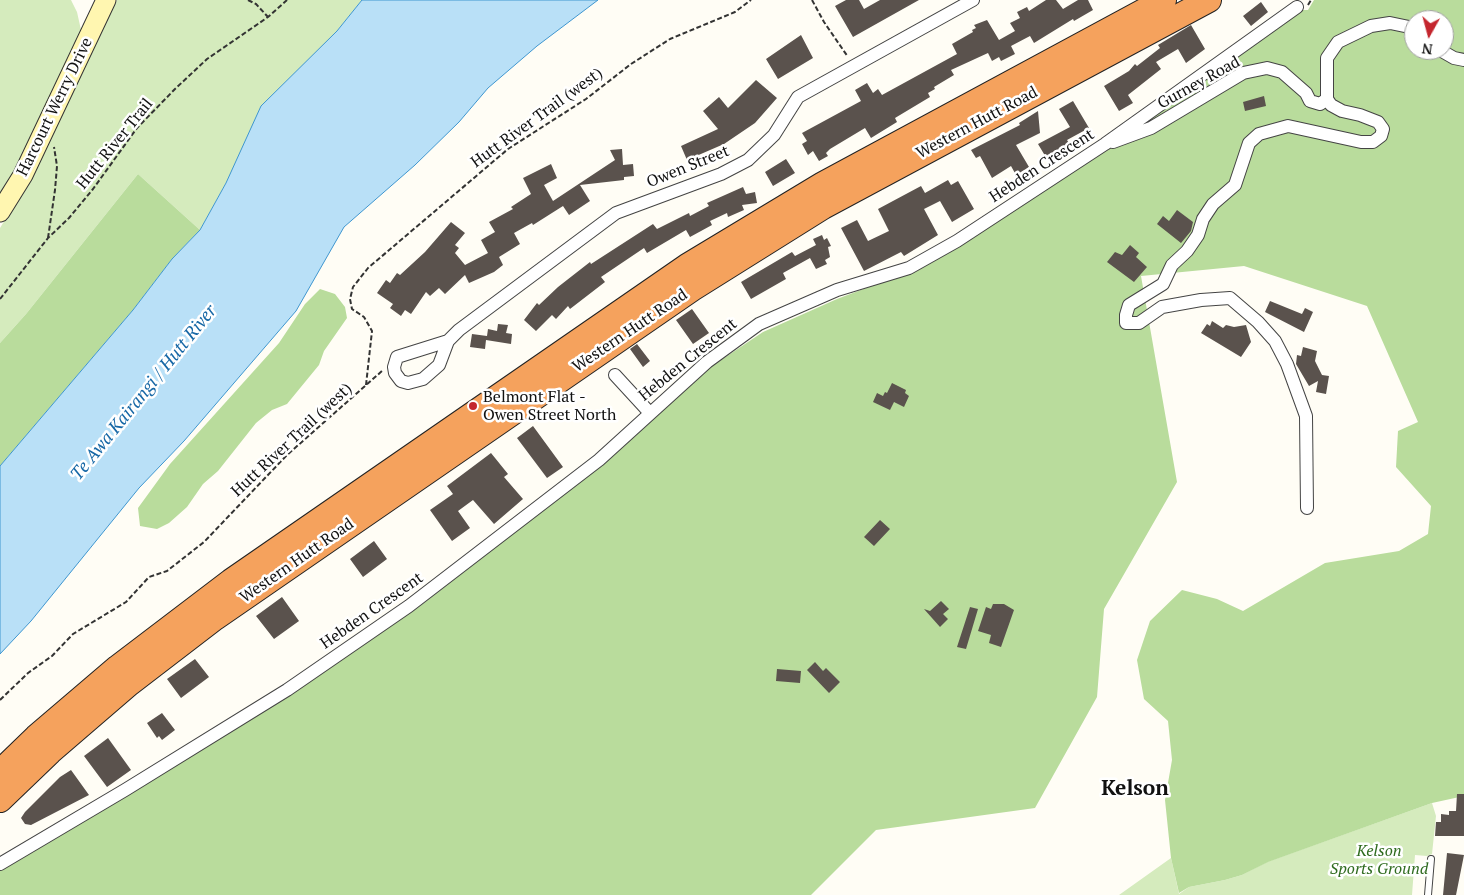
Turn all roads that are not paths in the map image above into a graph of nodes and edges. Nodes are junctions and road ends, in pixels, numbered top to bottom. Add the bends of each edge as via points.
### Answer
1 (973, 0) edge
2 (1164, 0) edge
3 (1209, 0) edge
4 (103, 1) edge
5 (1297, 7) dead end
6 (1404, 26) edge
7 (1327, 99) junction
8 (1105, 144) junction
9 (0, 212) edge
10 (448, 342) junction
11 (615, 375) dead end
12 (649, 412) junction
13 (1308, 508) dead end
14 (0, 772) edge
15 (0, 800) edge
16 (1431, 859) dead end
17 (0, 864) edge
18 (1428, 895) edge

1 - 10 street, Owen Street via 798,97 774,135 748,160 721,174 616,212 459,330
2 - 14 highway, Western Hutt Road via 823,184 687,266 231,580 118,667
3 - 15 highway, Western Hutt Road via 830,203 684,294 215,618 129,684
4 - 9 main road, Harcourt Werry Drive via 23,176
5 - 8 street, Hebden Crescent
6 - 7 street via 1390,23 1371,26 1338,42 1327,58
7 - 8 street, Gurney Road via 1320,104 1310,101 1306,93 1282,72 1267,68 1243,73 1151,128 1125,140
7 - 13 street, Gurney Road via 1342,111 1378,122 1383,129 1381,136 1373,142 1361,142 1288,126 1259,134 1249,143 1236,185 1213,204 1198,235 1172,265 1163,284 1129,305 1126,315 1126,323 1139,323 1162,307 1230,298 1258,322 1275,341 1287,364 1306,416
8 - 12 street, Hebden Crescent via 909,268 837,290 758,324
10 - 10 street via 432,373 415,382 401,381 395,373 397,357
11 - 12 street
12 - 17 street, Hebden Crescent via 599,460 409,606 287,690
16 - 18 lane

